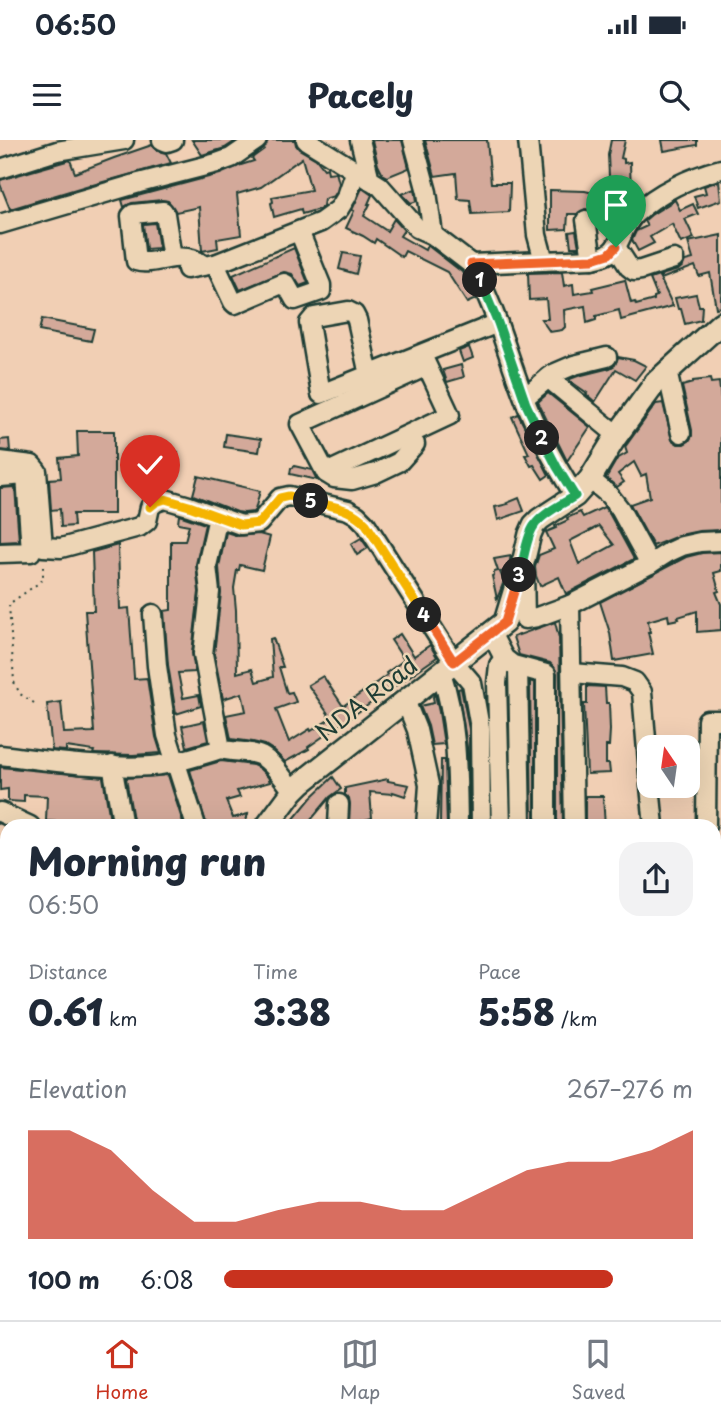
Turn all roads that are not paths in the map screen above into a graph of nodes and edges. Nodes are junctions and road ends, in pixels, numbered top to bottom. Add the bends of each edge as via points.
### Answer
1 (124, 140) edge
2 (162, 140) edge
3 (173, 140) edge
4 (257, 140) edge
5 (306, 140) edge
6 (360, 140) edge
7 (413, 140) edge
8 (528, 140) edge
9 (0, 169) edge
10 (721, 169) edge
11 (363, 175) junction
12 (586, 220) dead end
13 (0, 225) edge
14 (433, 235) junction
15 (301, 236) junction
16 (616, 247) junction
17 (172, 258) dead end
18 (593, 259) junction
19 (674, 259) dead end
20 (544, 261) junction
21 (471, 264) junction
22 (214, 268) junction
23 (187, 269) dead end
24 (498, 323) junction
25 (718, 326) edge
26 (607, 357) dead end
27 (425, 361) junction
28 (667, 371) junction
29 (369, 376) junction
30 (548, 378) junction
31 (529, 394) dead end
32 (681, 433) dead end
33 (617, 435) junction
34 (415, 444) dead end
35 (0, 461) edge
36 (326, 473) junction
37 (0, 477) edge
38 (590, 478) junction
39 (575, 496) junction
40 (218, 517) junction
41 (721, 541) edge
42 (0, 553) edge
43 (524, 559) junction
44 (650, 564) junction
45 (570, 605) junction
46 (153, 614) dead end
47 (491, 633) junction
48 (511, 663) junction
49 (447, 667) junction
50 (572, 673) junction
51 (405, 700) junction
52 (721, 720) edge
53 (646, 735) edge
54 (220, 748) junction
55 (0, 755) edge
56 (175, 761) junction
57 (112, 765) junction
58 (293, 791) junction
59 (651, 798) edge
60 (339, 804) dead end
61 (0, 811) edge
62 (16, 819) edge
63 (122, 819) edge
64 (194, 819) edge
65 (272, 819) edge
66 (338, 819) edge
67 (427, 819) edge
68 (458, 819) edge
69 (481, 819) edge
70 (501, 819) edge
71 (521, 819) edge
72 (546, 819) edge
73 (574, 819) edge
74 (653, 819) edge
75 (706, 819) edge

1 - 9 street via 57,151
2 - 3 street
4 - 13 street via 217,163
5 - 11 street
6 - 11 street
7 - 14 street
8 - 20 street via 537,236
10 - 16 street via 685,181 652,201 634,216
11 - 14 street via 380,186 416,228
11 - 15 street via 339,209
12 - 18 street
14 - 21 street
15 - 22 street
15 - 22 street via 321,291 295,300 284,284 235,304
16 - 18 street
16 - 19 street via 634,271
17 - 22 street via 191,258
18 - 20 street
20 - 21 street
21 - 24 street
22 - 23 street
24 - 27 street
24 - 39 street via 537,428
25 - 28 main road, NDA Road
26 - 30 street via 574,365
27 - 29 street
27 - 36 street via 300,424
27 - 36 street via 450,415
28 - 32 street
28 - 33 main road, NDA Road
29 - 29 street via 321,394 309,323 314,317 354,314
30 - 31 street
30 - 33 street
33 - 38 main road, NDA Road
34 - 36 street via 398,462 376,473 352,480
35 - 40 street via 33,465 37,471 43,547 61,548 139,527 147,521 150,507 165,499
37 - 42 street via 26,475 31,552
38 - 39 main road, NDA Road
38 - 44 street via 620,509
39 - 43 main road, NDA Road via 534,525
40 - 49 street via 241,525 259,523 280,498 289,496 357,515
40 - 54 street via 207,566 210,592 203,654
41 - 44 street via 682,546
43 - 45 street via 525,619
43 - 47 main road, NDA Road via 505,622
44 - 45 street
45 - 50 street
46 - 56 street via 161,701
47 - 48 street
47 - 49 main road, NDA Road
48 - 70 street via 499,665 497,683
48 - 71 street
48 - 72 street via 546,674
49 - 51 main road, NDA Road
49 - 68 street via 455,729
49 - 69 street via 472,683 480,728
50 - 53 street via 635,682 642,692
50 - 73 street
51 - 58 main road, NDA Road
51 - 67 street via 429,785
52 - 75 street via 707,719
54 - 56 street
54 - 58 street via 261,756
55 - 57 street
56 - 57 street via 154,766
56 - 64 street
57 - 63 street
58 - 65 main road, NDA Road
59 - 74 street
60 - 66 street
61 - 62 street

